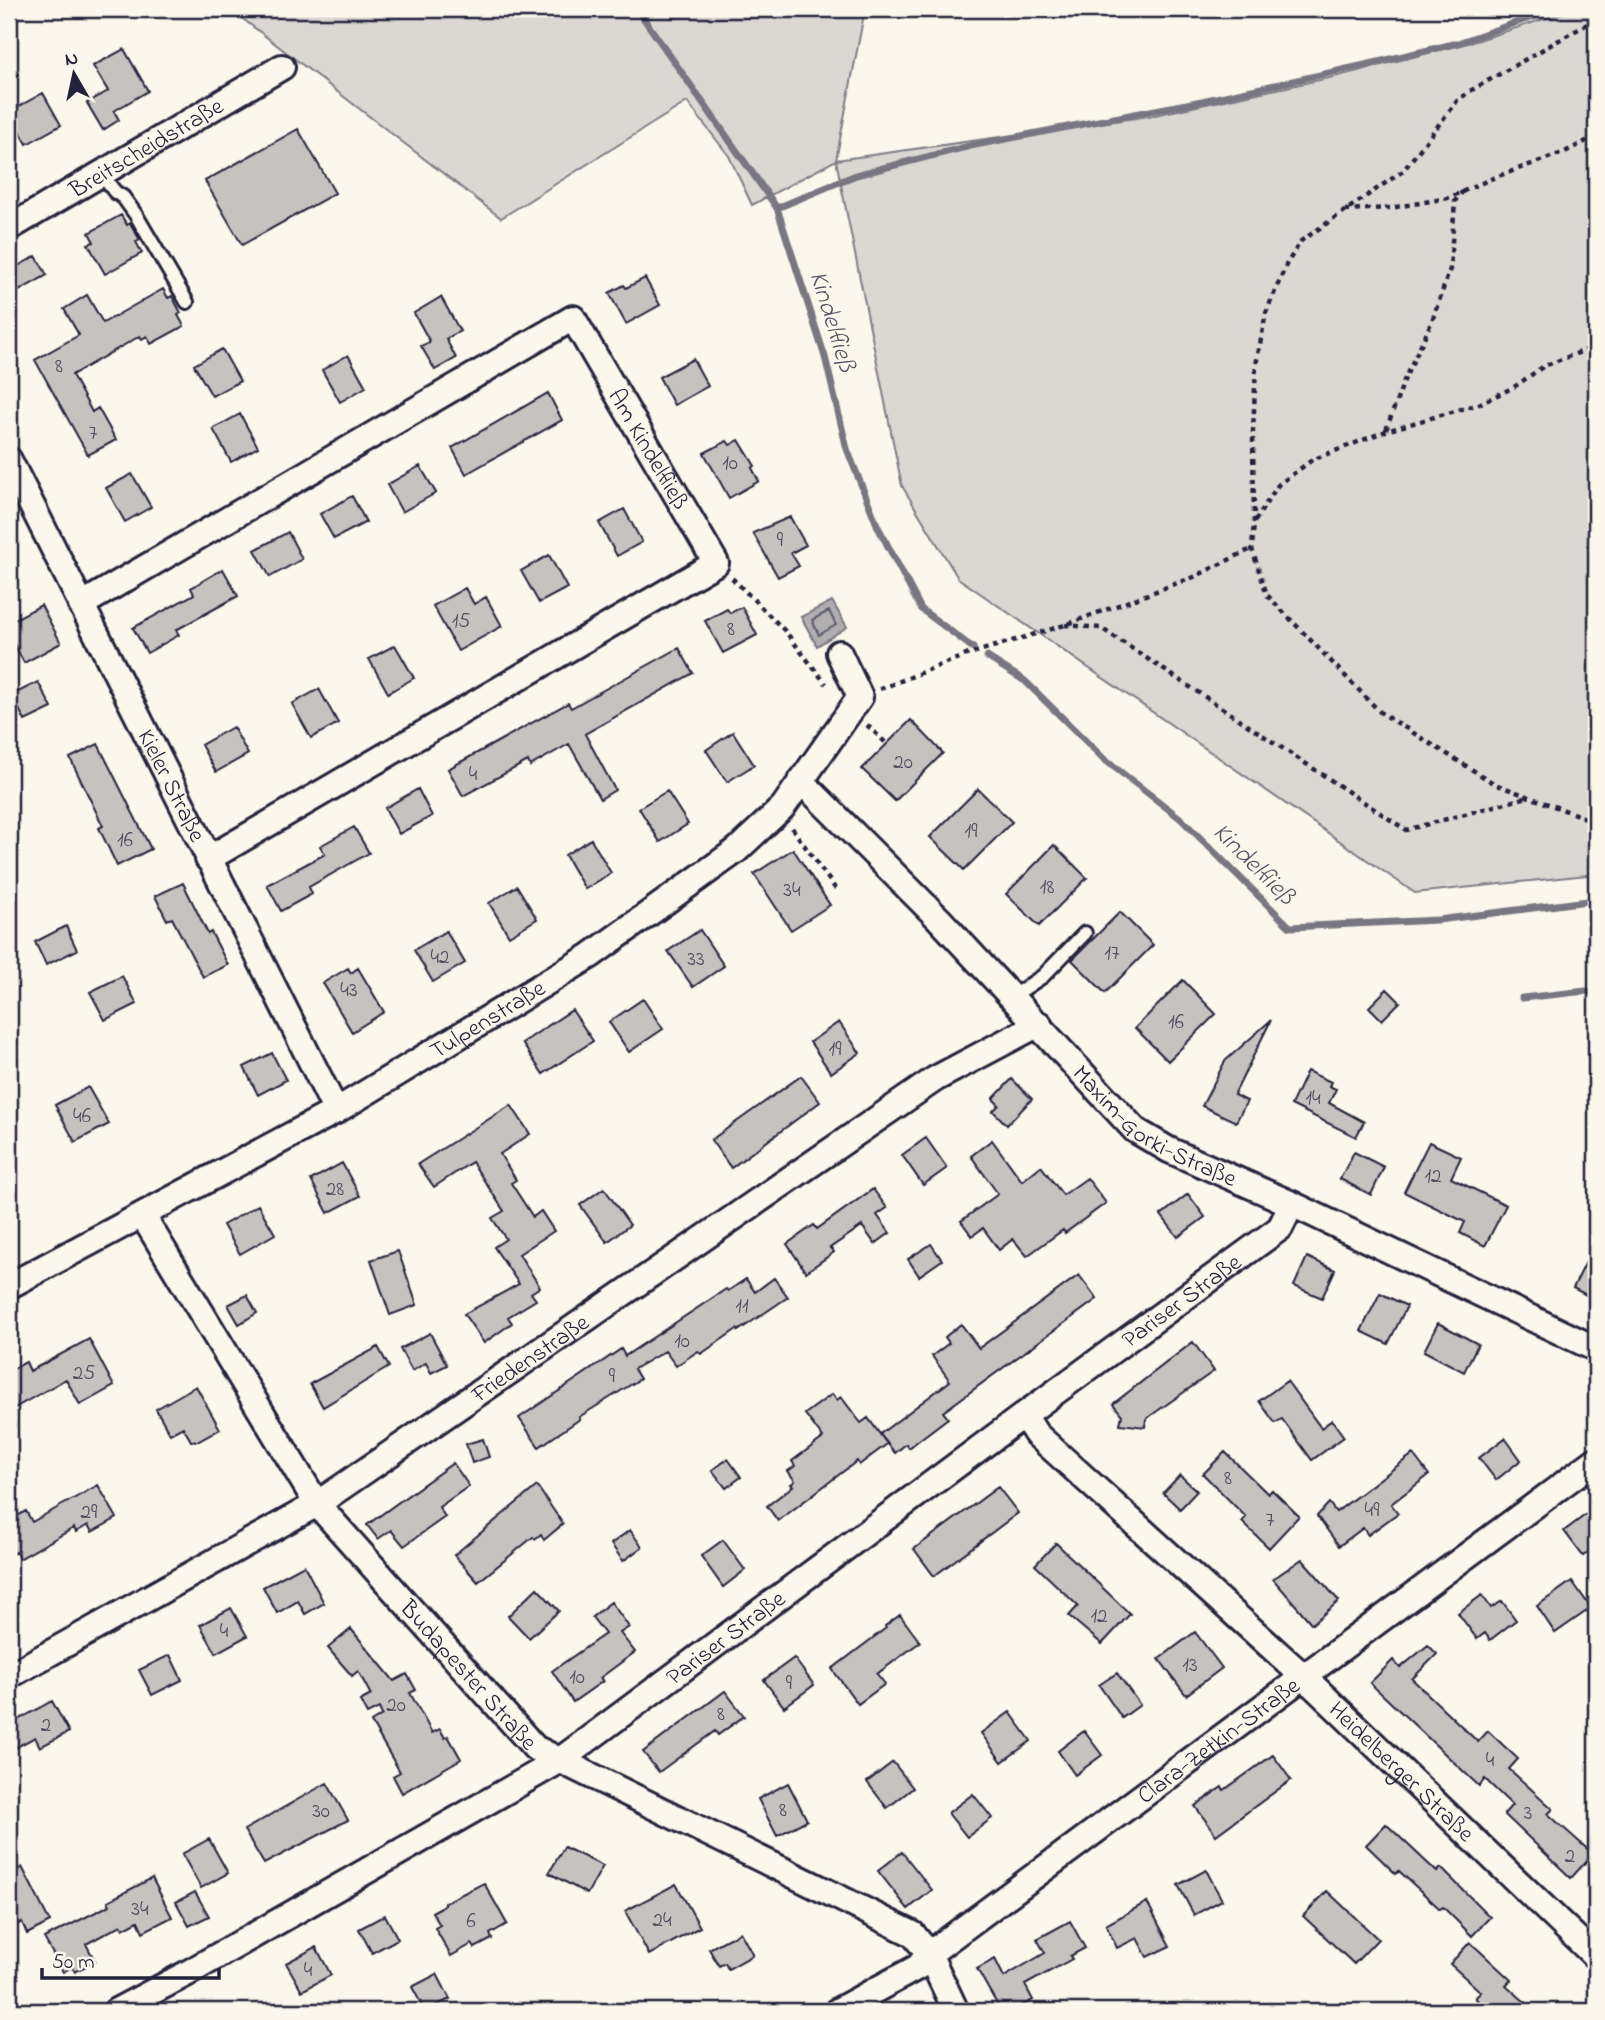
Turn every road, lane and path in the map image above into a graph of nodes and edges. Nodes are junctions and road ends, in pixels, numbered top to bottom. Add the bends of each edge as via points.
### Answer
1 (1596, 19) edge
2 (282, 67) dead end
3 (1596, 136) edge
4 (101, 174) junction
5 (1463, 191) junction
6 (1345, 210) junction
7 (9, 228) edge
8 (187, 302) dead end
9 (1596, 346) edge
10 (1386, 431) junction
11 (9, 460) edge
12 (1254, 522) junction
13 (1252, 549) junction
14 (716, 563) junction
15 (81, 605) junction
16 (1065, 625) junction
17 (839, 653) dead end
18 (854, 705) junction
19 (881, 739) dead end
20 (887, 744) dead end
21 (801, 781) junction
22 (1529, 796) junction
23 (780, 810) junction
24 (1596, 822) edge
25 (208, 859) junction
26 (837, 891) dead end
27 (1086, 933) dead end
28 (1013, 996) junction
29 (1039, 1024) junction
30 (336, 1111) junction
31 (1292, 1204) junction
32 (143, 1216) junction
33 (9, 1286) edge
34 (1596, 1349) edge
35 (1024, 1415) junction
36 (1596, 1460) edge
37 (317, 1504) junction
38 (9, 1676) edge
39 (1303, 1676) junction
40 (559, 1761) junction
41 (929, 1954) junction
42 (1596, 1957) edge
43 (116, 2011) edge
44 (837, 2011) edge
45 (956, 2011) edge

1 - 6 path via 1457,101 1404,171
2 - 4 street, Breitscheidstraße
3 - 5 path
4 - 7 street, Breitscheidstraße
4 - 8 lane via 136,215
5 - 6 path via 1390,208
5 - 10 path via 1455,201 1450,269
6 - 12 path via 1301,241 1266,313 1256,365
9 - 10 path via 1544,366 1479,404
10 - 12 path via 1312,460 1278,485
11 - 15 street, Kieler Straße
12 - 13 path
13 - 16 path via 1194,577
13 - 22 path via 1267,595 1380,712 1495,784
14 - 15 street, Am Kindelfließ via 573,318
14 - 18 path
14 - 25 street
15 - 25 street, Kieler Straße
16 - 18 path via 966,655
16 - 22 path via 1101,628 1406,830
17 - 18 street
18 - 21 street, Tulpenstraße
19 - 20 path
21 - 23 street, Tulpenstraße
21 - 28 street, Maxim-Gorki-Straße
22 - 24 path
23 - 26 path
23 - 30 street, Tulpenstraße via 737,850 590,956
25 - 30 street, Kieler Straße
27 - 28 lane via 1043,976
28 - 29 street, Maxim-Gorki-Straße
29 - 31 street, Maxim-Gorki-Straße via 1135,1130 1169,1150
29 - 37 street, Friedenstraße via 935,1079
30 - 32 street, Tulpenstraße
31 - 34 street, Maxim-Gorki-Straße
31 - 35 street, Pariser Straße via 1280,1228
32 - 33 street, Tulpenstraße
32 - 37 street, Budapester Straße
35 - 39 street, Heidelberger Straße via 1036,1434
35 - 40 street, Pariser Straße
36 - 39 street, Clara-Zetkin-Straße
37 - 38 street, Friedenstraße
37 - 40 street, Budapester Straße via 535,1748
39 - 41 street, Clara-Zetkin-Straße
39 - 42 street, Heidelberger Straße
40 - 41 street, Budapester Straße via 913,1934
40 - 43 street, Pariser Straße
41 - 44 street, Clara-Zetkin-Straße via 918,1967
41 - 45 street, Budapester Straße

